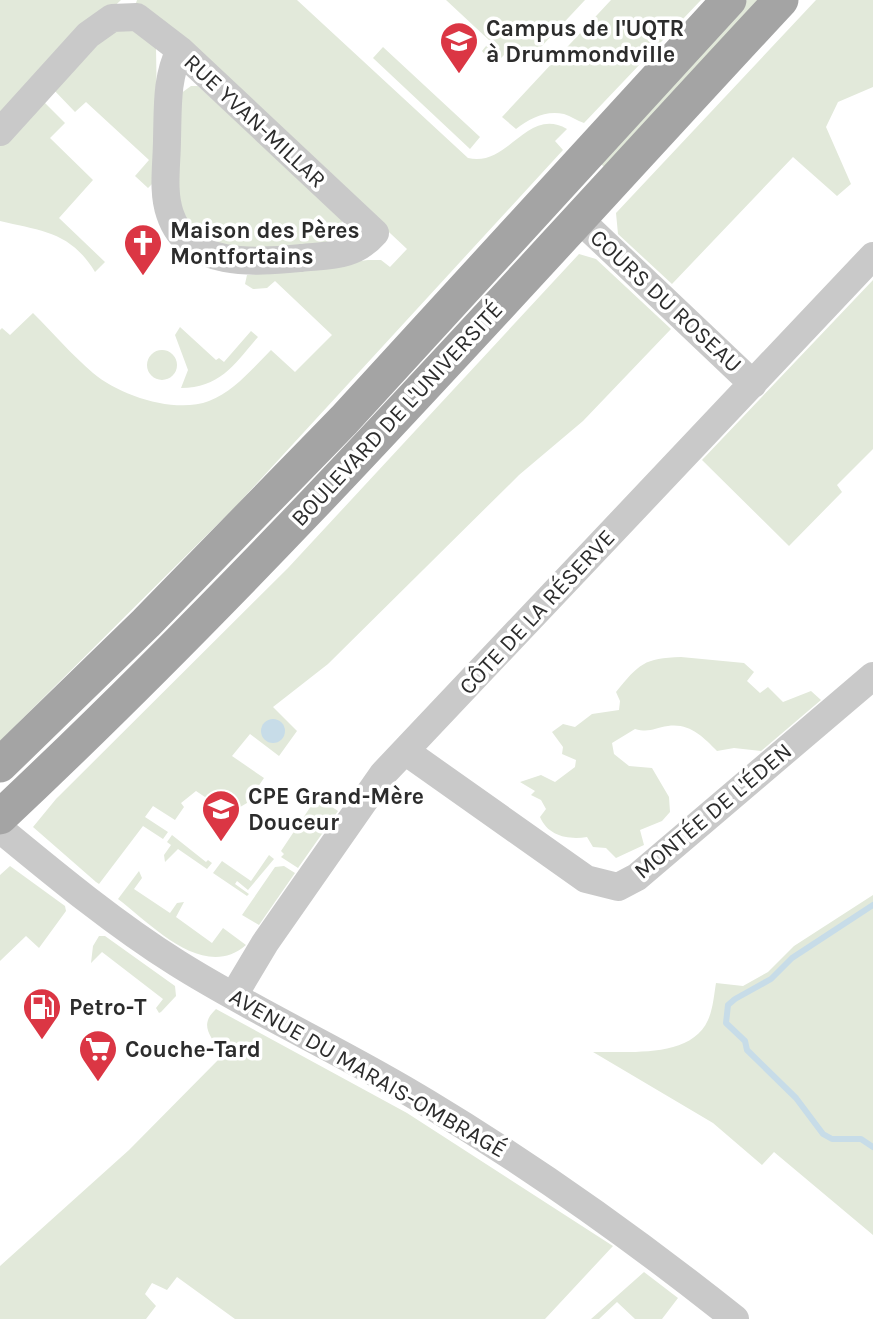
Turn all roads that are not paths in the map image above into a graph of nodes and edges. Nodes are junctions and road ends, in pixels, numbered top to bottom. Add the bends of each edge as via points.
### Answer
1 (729, 0) edge
2 (781, 0) edge
3 (180, 50) junction
4 (0, 132) edge
5 (578, 218) junction
6 (873, 256) edge
7 (753, 384) junction
8 (873, 676) edge
9 (405, 751) junction
10 (0, 765) edge
11 (0, 817) edge
12 (0, 829) edge
13 (234, 995) junction
14 (735, 1319) edge

1 - 10 main road, BOULEVARD DE L'UNIVERSITÉ via 344,420
2 - 5 main road, BOULEVARD DE L'UNIVERSITÉ
3 - 3 street, RUE YVAN-MILLAR via 169,85 166,193 174,225 188,240 207,253 251,263 349,253 365,244 375,233
3 - 4 street via 137,18 112,18 88,35
5 - 7 street, COURS DU ROSEAU
5 - 11 main road, BOULEVARD DE L'UNIVERSITÉ via 212,610
6 - 7 street, CÔTE DE LA RÉSERVE
7 - 9 street, CÔTE DE LA RÉSERVE
8 - 9 street, MONTÉE DE L'ÉDEN via 637,877 618,887 586,879
9 - 13 street, CÔTE DE LA RÉSERVE via 367,796
12 - 13 street, AVENUE DU MARAIS-OMBRAGÉ via 152,946
13 - 14 street, AVENUE DU MARAIS-OMBRAGÉ via 425,1101 533,1169 645,1247

